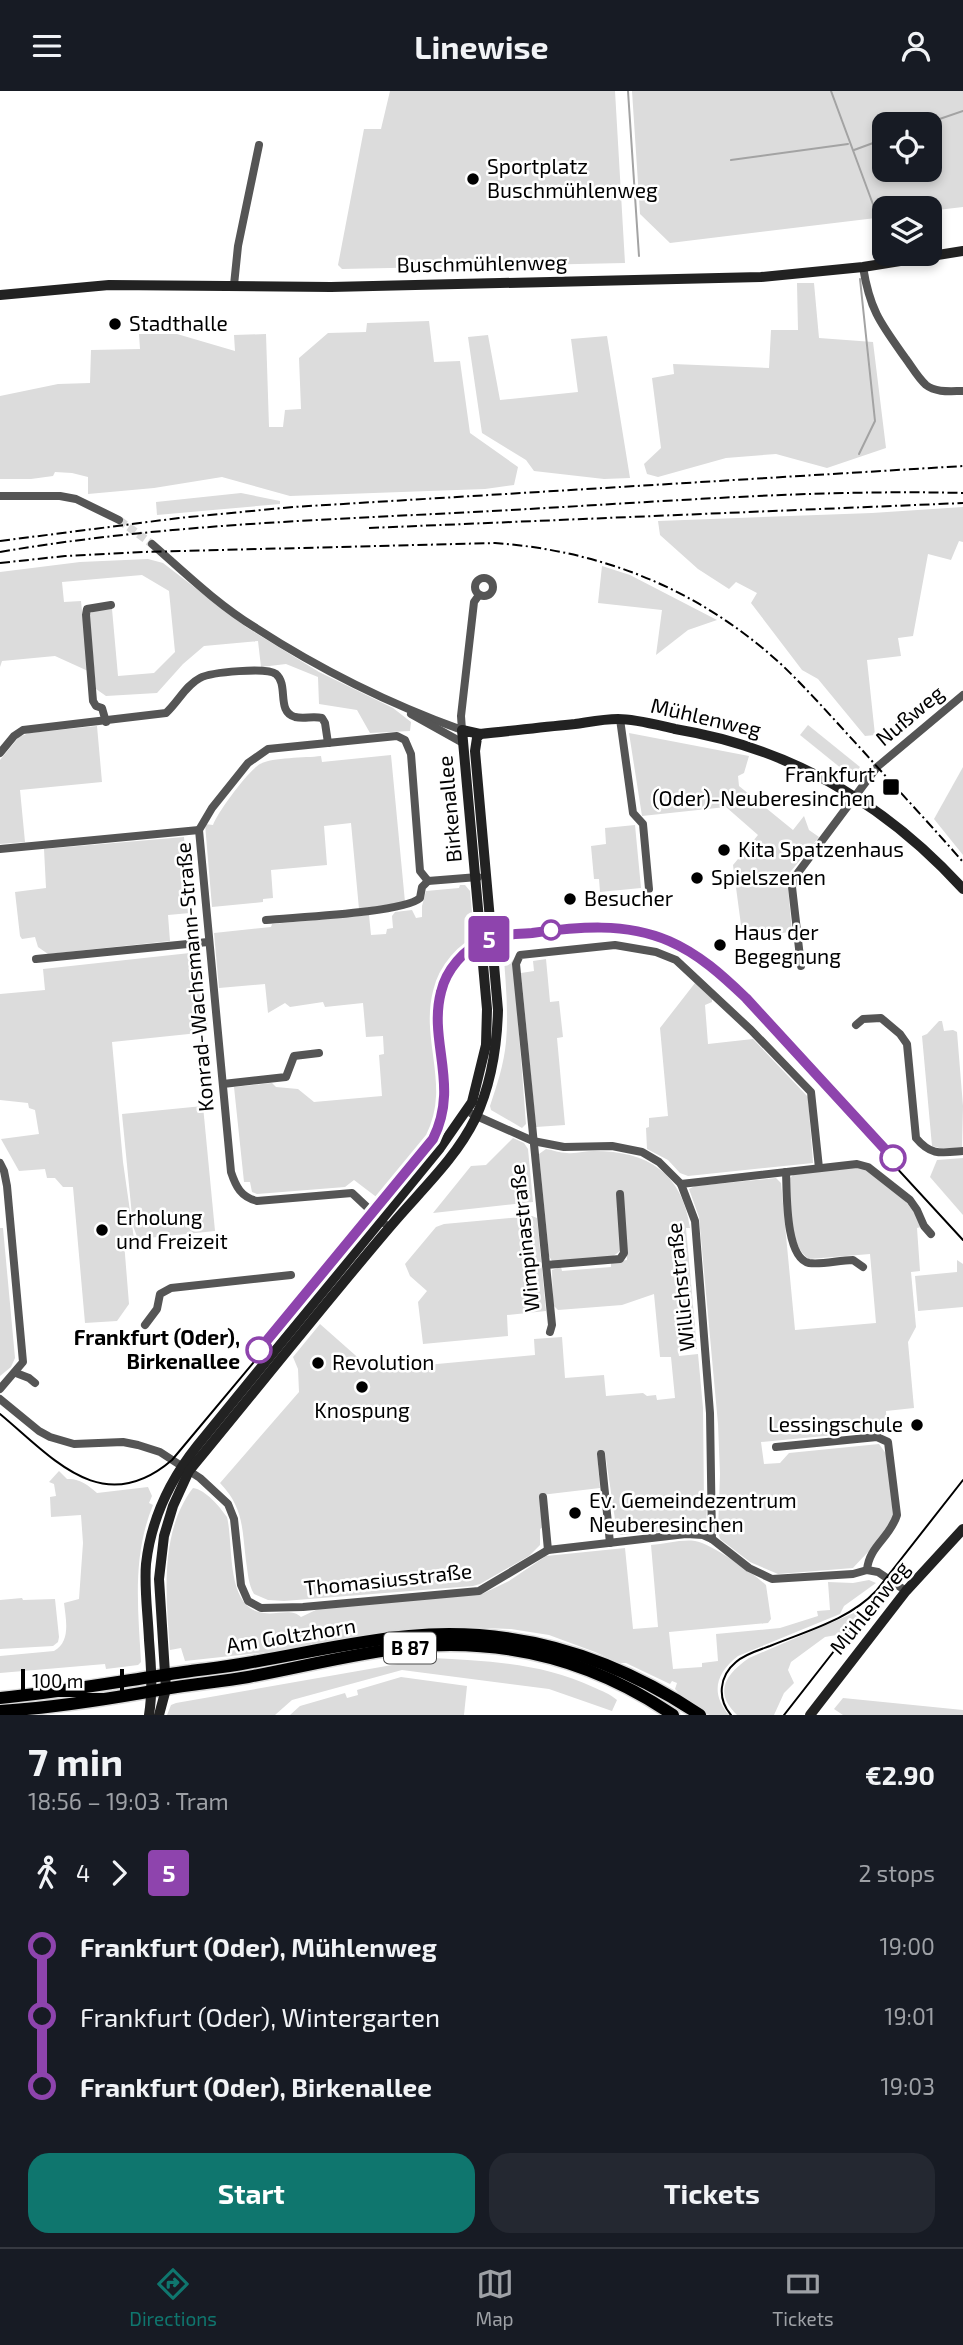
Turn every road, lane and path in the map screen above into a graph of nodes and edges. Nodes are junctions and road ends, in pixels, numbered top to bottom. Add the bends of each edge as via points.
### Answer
1 (259, 145) dead end
2 (963, 251) edge
3 (863, 267) junction
4 (234, 285) junction
5 (0, 295) edge
6 (963, 391) edge
7 (0, 496) edge
8 (119, 520) tunnel mouth
9 (152, 544) tunnel mouth
10 (479, 595) dead end
11 (111, 605) dead end
12 (371, 693) junction
13 (963, 695) edge
14 (620, 719) junction
15 (106, 722) junction
16 (462, 730) junction
17 (480, 734) junction
18 (328, 743) junction
19 (463, 743) junction
20 (0, 753) edge
21 (854, 796) junction
22 (199, 830) junction
23 (0, 849) edge
24 (481, 877) junction
25 (428, 881) junction
26 (649, 889) dead end
27 (963, 889) edge
28 (267, 920) dead end
29 (208, 942) junction
30 (36, 959) dead end
31 (801, 966) dead end
32 (856, 1025) dead end
33 (319, 1053) dead end
34 (223, 1084) junction
35 (471, 1114) junction
36 (533, 1140) junction
37 (963, 1151) edge
38 (0, 1163) edge
39 (819, 1168) junction
40 (786, 1172) junction
41 (681, 1184) junction
42 (620, 1194) dead end
43 (385, 1224) junction
44 (931, 1234) dead end
45 (546, 1265) junction
46 (863, 1267) dead end
47 (291, 1275) dead end
48 (145, 1325) dead end
49 (550, 1332) dead end
50 (16, 1373) junction
51 (35, 1383) dead end
52 (0, 1389) edge
53 (0, 1399) edge
54 (776, 1447) dead end
55 (601, 1454) dead end
56 (185, 1468) junction
57 (543, 1497) dead end
58 (963, 1529) edge
59 (712, 1539) junction
60 (610, 1543) junction
61 (548, 1550) junction
62 (867, 1570) junction
63 (906, 1591) junction
64 (165, 1675) junction
65 (151, 1678) junction
66 (166, 1689) junction
67 (152, 1691) junction
68 (0, 1698) edge
69 (0, 1710) edge
70 (149, 1715) edge
71 (159, 1715) edge
72 (673, 1715) edge
73 (700, 1715) edge
74 (810, 1715) edge

1 - 4 street
2 - 3 street, Buschmühlenweg
3 - 4 street, Buschmühlenweg via 761,277
3 - 6 street via 878,321 927,386
4 - 5 street, Buschmühlenweg via 109,285
7 - 8 street via 76,499
9 - 12 street via 254,628
10 - 16 street via 474,602
11 - 15 street via 90,607 86,615 93,701 102,708
12 - 16 street
12 - 19 street
13 - 21 street, Nußweg via 885,759
14 - 17 street, Mühlenweg
14 - 21 street, Mühlenweg via 710,735 765,751
14 - 26 street via 634,813 643,824
15 - 18 street via 166,713 202,677 270,671 278,675 290,715 322,718
15 - 20 street via 23,730
16 - 17 street, Birkenallee
16 - 19 street, Birkenallee
17 - 24 street, Birkenallee via 475,751
18 - 22 street, Konrad-Wachsmann-Straße via 268,749 248,763
18 - 25 street, Konrad-Wachsmann-Straße via 397,736 405,740 411,754 420,871
19 - 24 street, Birkenallee
21 - 27 street, Mühlenweg via 908,836
21 - 31 street, Nußweg via 794,878
22 - 23 street
22 - 29 street, Konrad-Wachsmann-Straße
24 - 25 street
24 - 35 street, Birkenallee via 498,1010 497,1043 490,1078
25 - 28 street via 414,904
29 - 30 street
29 - 34 street, Konrad-Wachsmann-Straße
32 - 37 street via 863,1019 881,1018 900,1034 909,1050 916,1138 924,1148 936,1153
33 - 34 street via 294,1056 286,1077
34 - 43 street, Konrad-Wachsmann-Straße via 231,1172 236,1188 247,1199 352,1193
35 - 36 street, Willichstraße
35 - 43 street, Birkenallee
36 - 39 street via 516,964 524,954 615,945 677,960 811,1092
36 - 41 street, Willichstraße via 564,1147 612,1146 642,1152
36 - 45 street, Wimpinastraße
38 - 50 street via 10,1217 23,1357
39 - 40 street
39 - 44 street via 868,1167 910,1200
40 - 41 street
40 - 46 street via 791,1240 800,1258 808,1263 853,1259
41 - 59 street, Willichstraße via 695,1221 709,1394
42 - 45 street via 624,1254 620,1259
43 - 56 street, Birkenallee
45 - 49 street, Wimpinastraße
47 - 48 street via 171,1288 160,1294
50 - 51 street
50 - 52 street
53 - 56 street via 39,1431 61,1441 138,1445
54 - 62 street via 877,1437 888,1442 897,1515 868,1556
55 - 60 street
56 - 61 street, Thomasiusstraße via 228,1504 234,1519 241,1585 248,1601 261,1608 479,1591
56 - 64 street, Birkenallee via 164,1537 160,1568
56 - 65 street, Birkenallee via 163,1500 151,1533 146,1566
57 - 61 street
58 - 63 street, Mühlenweg
59 - 60 street, Thomasiusstraße via 686,1534
59 - 62 street via 749,1568 772,1579
60 - 61 street, Thomasiusstraße
62 - 63 street
63 - 74 street, Mühlenweg
64 - 65 main road, B 87
64 - 66 street, Birkenallee
64 - 73 main road, Am Goltzhorn / B 87 via 408,1636 489,1636 538,1643 613,1666
65 - 67 street, Birkenallee
65 - 68 main road, B 87
66 - 67 main road, B 87
66 - 71 street, Birkenallee
66 - 72 main road, Am Goltzhorn / B 87 via 386,1651 464,1645 537,1654 567,1663 637,1691
67 - 69 main road, B 87 via 48,1708
67 - 70 street, Birkenallee

